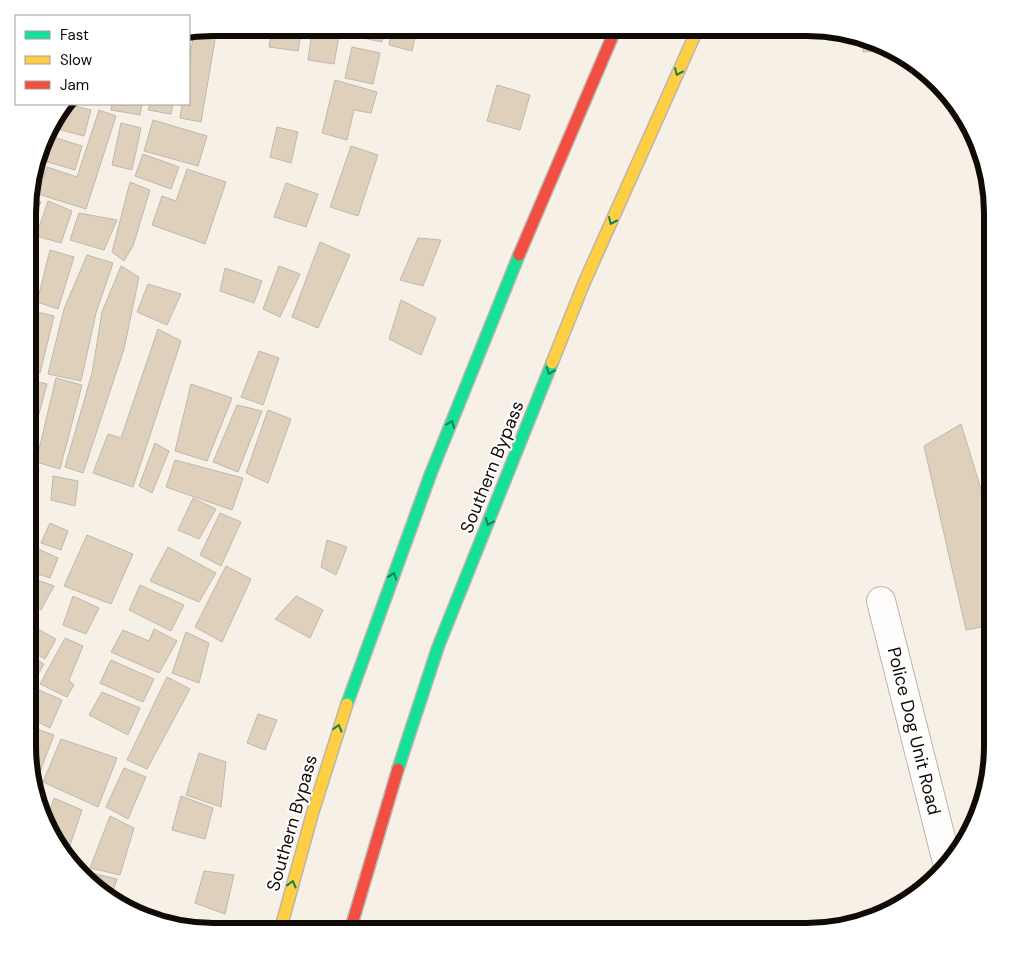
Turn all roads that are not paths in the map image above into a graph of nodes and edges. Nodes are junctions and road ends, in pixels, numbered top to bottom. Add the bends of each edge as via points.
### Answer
1 (612, 37) edge
2 (694, 37) edge
3 (881, 602) dead end
4 (945, 855) edge
5 (282, 923) edge
6 (352, 923) edge

5 -> 1 highway, Southern Bypass via 340,720 400,556 477,356
2 -> 6 highway, Southern Bypass via 584,283 438,647 384,811
3 - 4 street, Police Dog Unit Road

